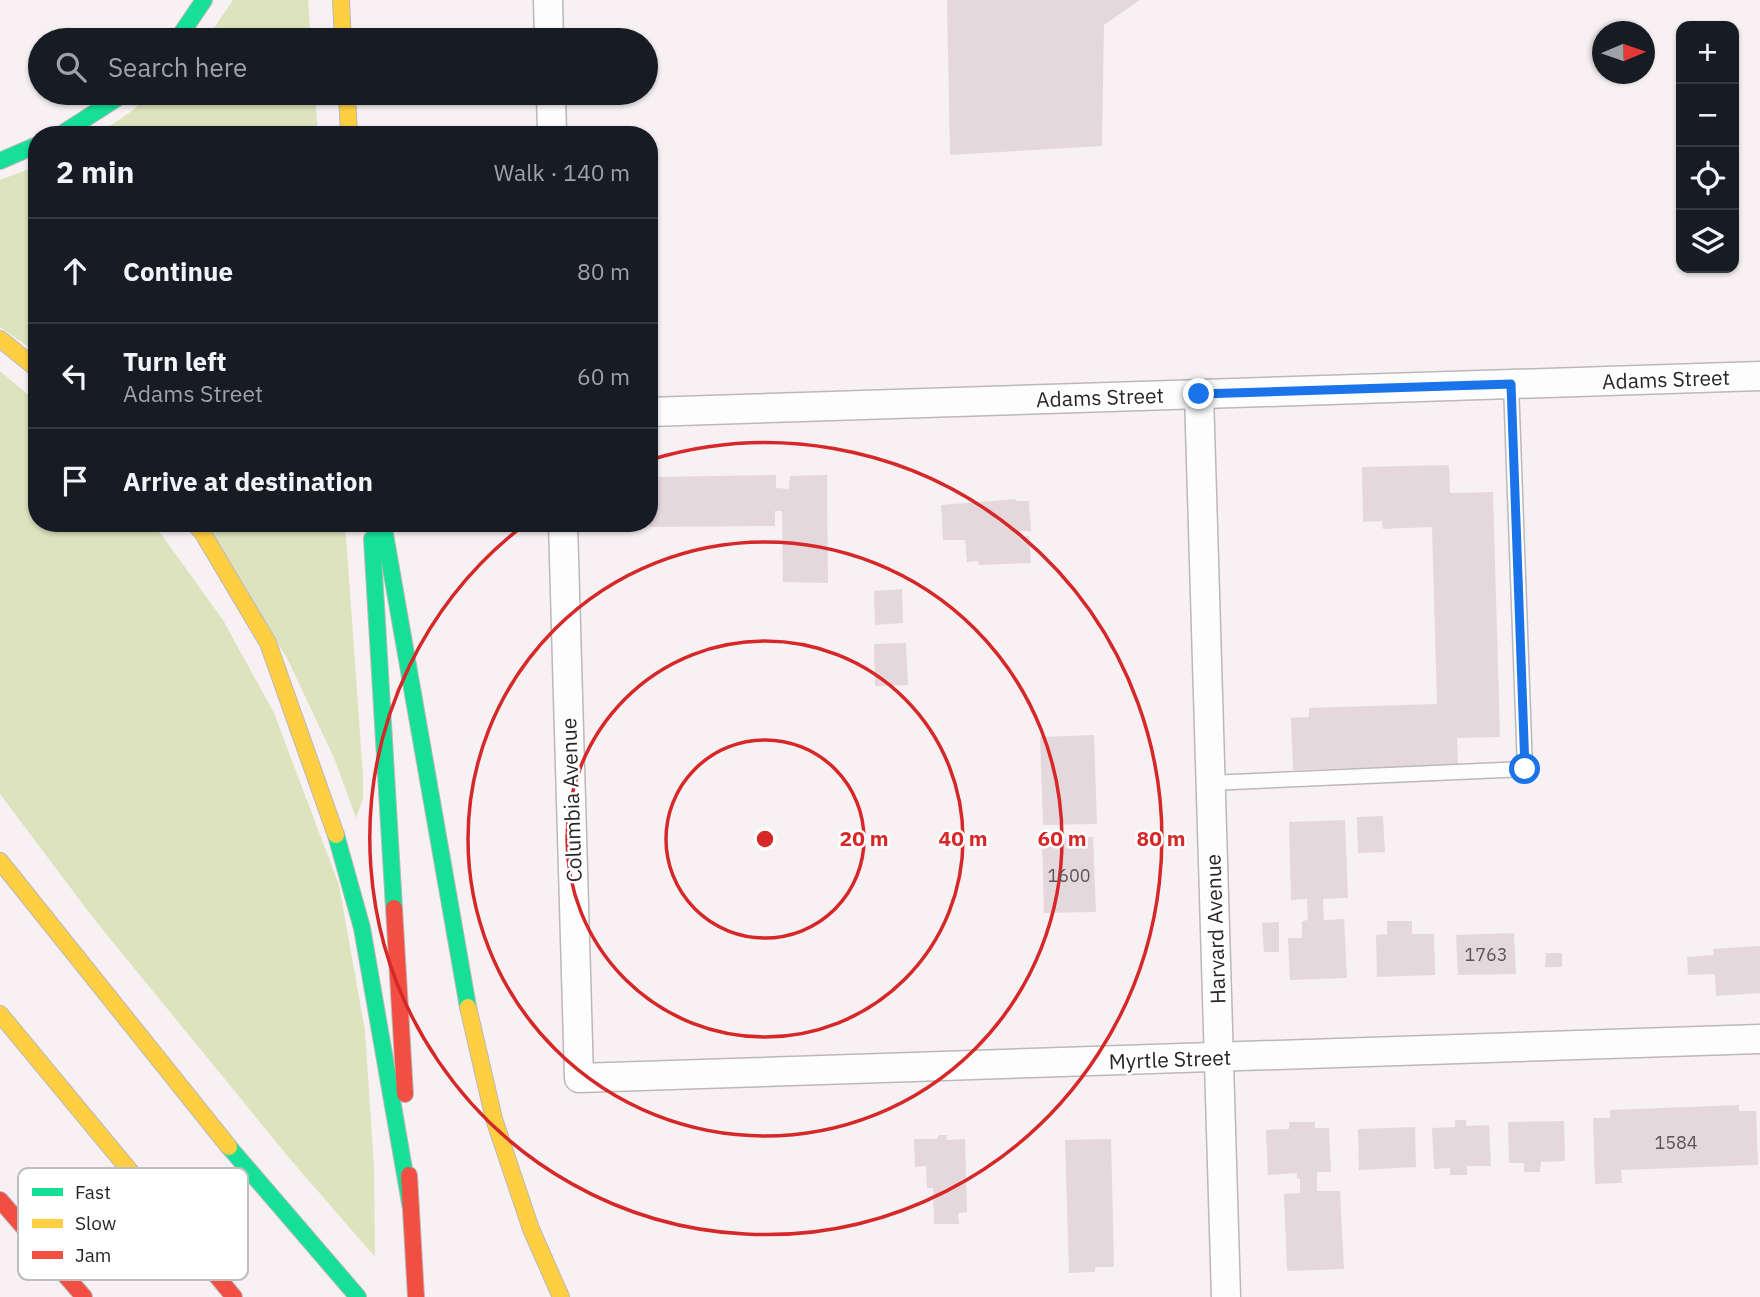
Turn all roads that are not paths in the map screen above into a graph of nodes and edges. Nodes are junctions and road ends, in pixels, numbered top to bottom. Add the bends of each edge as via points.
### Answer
1 (204, 0) edge
2 (341, 0) edge
3 (548, 0) edge
4 (185, 28) edge
5 (343, 28) edge
6 (549, 28) edge
7 (106, 105) edge
8 (347, 105) edge
9 (551, 105) edge
10 (74, 126) edge
11 (348, 126) edge
12 (552, 126) edge
13 (28, 149) edge
14 (0, 161) edge
15 (0, 339) edge
16 (28, 362) edge
17 (1760, 376) edge
18 (1511, 384) junction
19 (1199, 394) junction
20 (658, 412) edge
21 (202, 532) edge
22 (373, 532) edge
23 (385, 532) edge
24 (563, 532) edge
25 (1210, 783) junction
26 (0, 861) edge
27 (0, 1014) edge
28 (1760, 1039) edge
29 (1219, 1058) junction
30 (579, 1077) joint
31 (127, 1168) edge
32 (247, 1168) edge
33 (248, 1169) edge
34 (0, 1200) edge
35 (411, 1209) junction
36 (18, 1221) edge
37 (69, 1280) edge
38 (220, 1280) edge
39 (84, 1297) edge
40 (234, 1297) edge
41 (358, 1297) edge
42 (416, 1297) edge
43 (561, 1297) edge
44 (1226, 1297) edge

1 - 4 main road
2 - 5 main road
3 - 6 street
7 - 10 main road
8 - 11 main road
9 - 12 street
13 - 14 main road
15 - 16 main road
17 - 18 street, Adams Street
18 - 19 street, Adams Street
18 - 25 lane via 1525,769
19 - 20 street, Adams Street
19 - 25 street, Harvard Avenue
21 - 35 main road via 268,643 331,816 362,928
22 - 35 main road
23 - 43 main road via 468,1006 491,1107 531,1230
24 - 30 street, Columbia Avenue
25 - 29 street, Harvard Avenue
26 - 32 main road
27 - 31 main road
28 - 29 street, Myrtle Street
29 - 30 street, Myrtle Street
29 - 44 street, Harvard Avenue
33 - 41 main road
34 - 36 main road
35 - 42 main road
37 - 39 main road
38 - 40 main road

